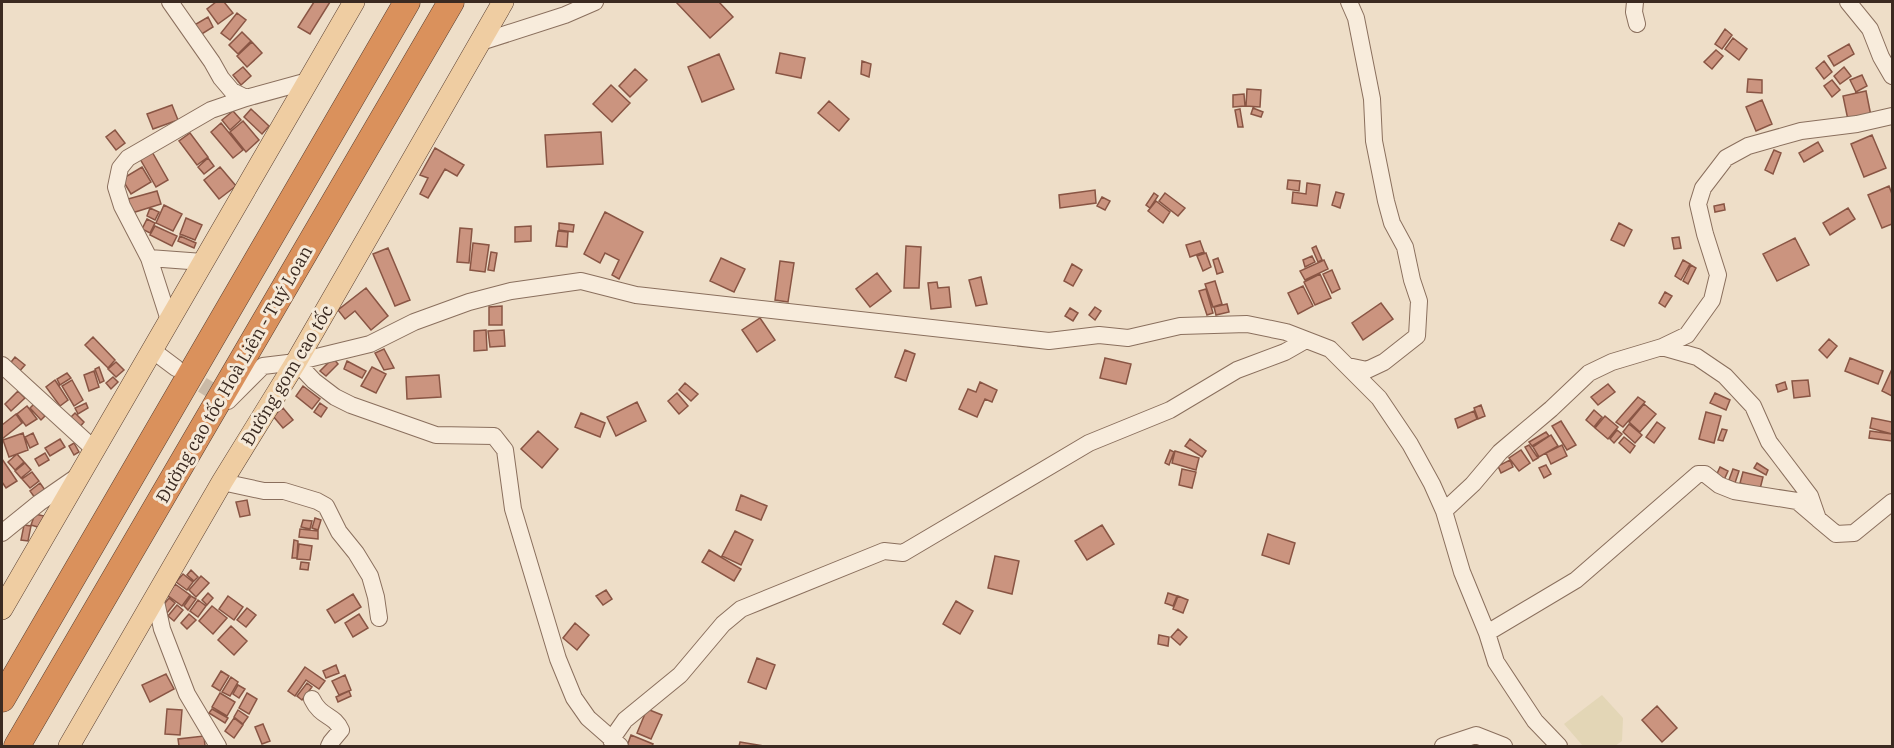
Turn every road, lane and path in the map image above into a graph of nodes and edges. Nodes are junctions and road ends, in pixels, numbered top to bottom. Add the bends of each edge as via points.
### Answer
1 (170, 2) edge
2 (354, 2) edge
3 (407, 2) edge
4 (451, 2) edge
5 (502, 2) edge
6 (595, 2) edge
7 (1349, 2) edge
8 (1635, 2) edge
9 (1848, 2) edge
10 (1637, 24) dead end
11 (478, 43) junction
12 (1893, 76) edge
13 (308, 81) junction
14 (246, 98) junction
15 (1893, 116) edge
16 (149, 258) junction
17 (203, 262) junction
18 (169, 320) junction
19 (1306, 339) junction
20 (1662, 347) junction
21 (152, 350) junction
22 (296, 362) junction
23 (2, 365) edge
24 (1348, 366) junction
25 (176, 368) tunnel mouth
26 (228, 401) dead end
27 (94, 449) junction
28 (79, 475) junction
29 (222, 482) junction
30 (1893, 502) edge
31 (1444, 511) junction
32 (1818, 519) junction
33 (2, 533) edge
34 (155, 597) junction
35 (2, 609) edge
36 (379, 618) dead end
37 (1487, 633) junction
38 (2, 699) edge
39 (312, 699) dead end
40 (616, 743) edge
41 (17, 747) edge
42 (69, 747) edge
43 (218, 747) edge
44 (329, 747) edge
45 (1443, 747) edge
46 (1504, 747) edge
47 (1559, 747) edge

1 - 14 street via 221,78 232,91
2 - 13 main road
3 - 38 highway, Đường cao tốc Hoà Liên - Tuý Loan
4 - 41 highway, Đường cao tốc Hoà Liên - Tuý Loan
5 - 11 main road, Đường gom cao tốc
6 - 11 street
7 - 24 street via 1356,18 1372,99 1374,141 1386,201 1405,247 1419,301 1417,336 1367,370
8 - 10 street
9 - 12 street via 1870,30
11 - 22 main road, Đường gom cao tốc
13 - 14 street
13 - 17 main road
14 - 16 street via 203,114 128,158 120,168 116,187 122,206
15 - 20 street via 1773,138 1726,159 1703,188 1698,204 1718,275 1712,300 1687,335
16 - 17 street
16 - 18 street
17 - 18 main road
18 - 21 main road
19 - 22 street via 1247,324 1180,326 1128,338 1099,335 1049,341 636,295 581,281 511,291 469,302 414,322 370,344
19 - 24 street via 1330,349
19 - 40 street via 1285,352 1237,370 1170,410 1089,443 903,553 884,551 741,609 723,624 680,675 625,720
20 - 31 street via 1589,373 1500,452
20 - 32 street via 1697,357 1725,376 1753,406 1769,442 1810,496
21 - 25 street
21 - 27 main road
22 - 26 street via 263,366
22 - 29 main road, Đường gom cao tốc
22 - 40 street via 335,397 375,414 436,435 494,436 505,450 513,509 558,659 574,698 588,718
23 - 27 street
24 - 31 street via 1379,398 1398,426
27 - 28 main road
28 - 33 street
28 - 35 main road
29 - 34 main road, Đường gom cao tốc
29 - 36 street via 284,491 326,506 370,576
30 - 32 street via 1854,532 1836,534
31 - 37 street via 1462,572
32 - 37 street via 1797,501 1734,491 1698,474 1576,580
34 - 42 main road, Đường gom cao tốc
34 - 43 street via 162,629 187,694
37 - 47 street via 1508,683
39 - 44 street via 317,709 338,722 341,730
45 - 46 street via 1476,735

